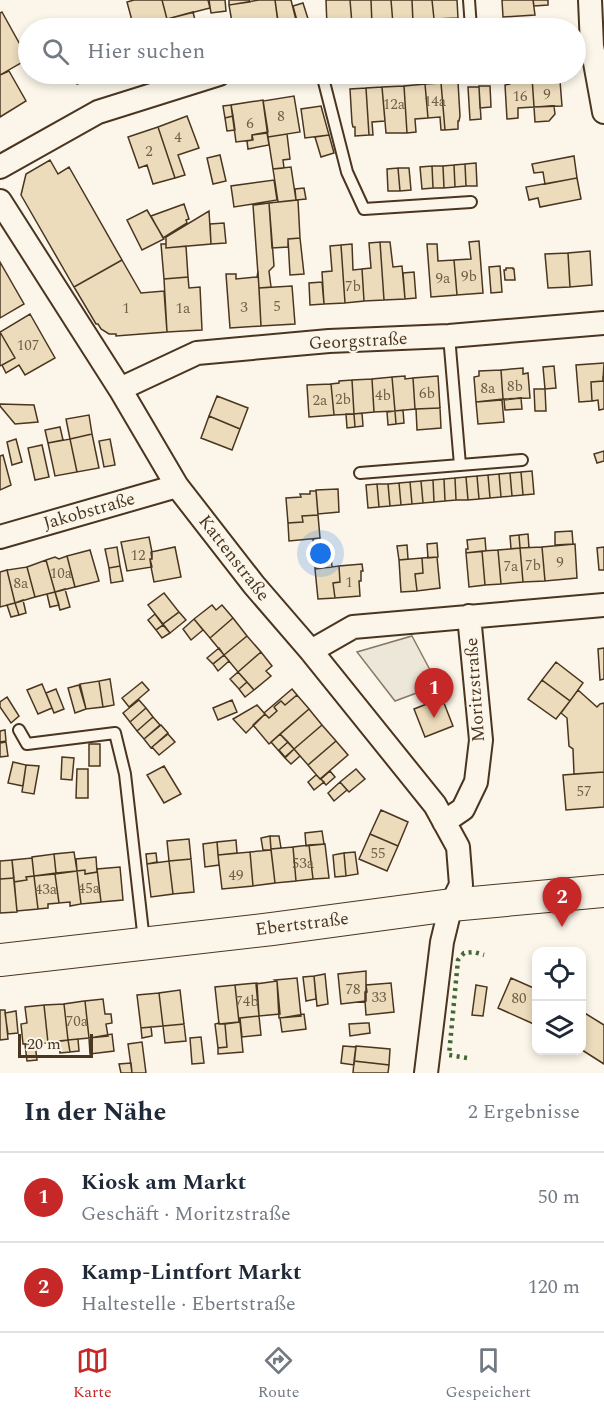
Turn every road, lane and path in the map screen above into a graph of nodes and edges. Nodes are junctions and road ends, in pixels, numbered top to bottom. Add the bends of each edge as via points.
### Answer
1 (469, 0) edge
2 (590, 0) edge
3 (470, 18) edge
4 (590, 46) edge
5 (187, 84) edge
6 (325, 84) edge
7 (604, 112) edge
8 (0, 167) edge
9 (0, 201) edge
10 (471, 202) dead end
11 (604, 323) edge
12 (449, 336) junction
13 (120, 389) junction
14 (522, 460) dead end
15 (460, 465) junction
16 (360, 473) dead end
17 (177, 486) junction
18 (0, 537) edge
19 (604, 605) edge
20 (469, 616) junction
21 (311, 651) junction
22 (19, 730) dead end
23 (444, 822) junction
24 (604, 891) edge
25 (451, 905) junction
26 (145, 944) junction
27 (0, 960) edge
28 (426, 1073) edge

1 - 3 lane
2 - 4 street
4 - 7 street
5 - 8 street via 98,112
6 - 10 lane via 347,172 364,210
9 - 13 street, Kattenstraße
11 - 12 street, Georgstraße
12 - 13 street, Georgstraße via 329,341 196,353
12 - 15 lane
13 - 17 street, Kattenstraße
14 - 15 lane
15 - 16 lane
17 - 18 street, Jakobstraße
17 - 21 street, Kattenstraße
19 - 20 street, Moritzstraße
20 - 21 street, Moritzstraße via 353,627
20 - 23 street, Moritzstraße via 480,751 476,782 463,809
21 - 23 street, Kattenstraße via 435,805
22 - 26 lane via 27,744 115,733 125,774
23 - 25 street, Kattenstraße via 458,847 461,885
24 - 25 street, Ebertstraße
25 - 26 street, Ebertstraße
25 - 28 street, Kattenstraße via 442,942
26 - 27 street, Ebertstraße

